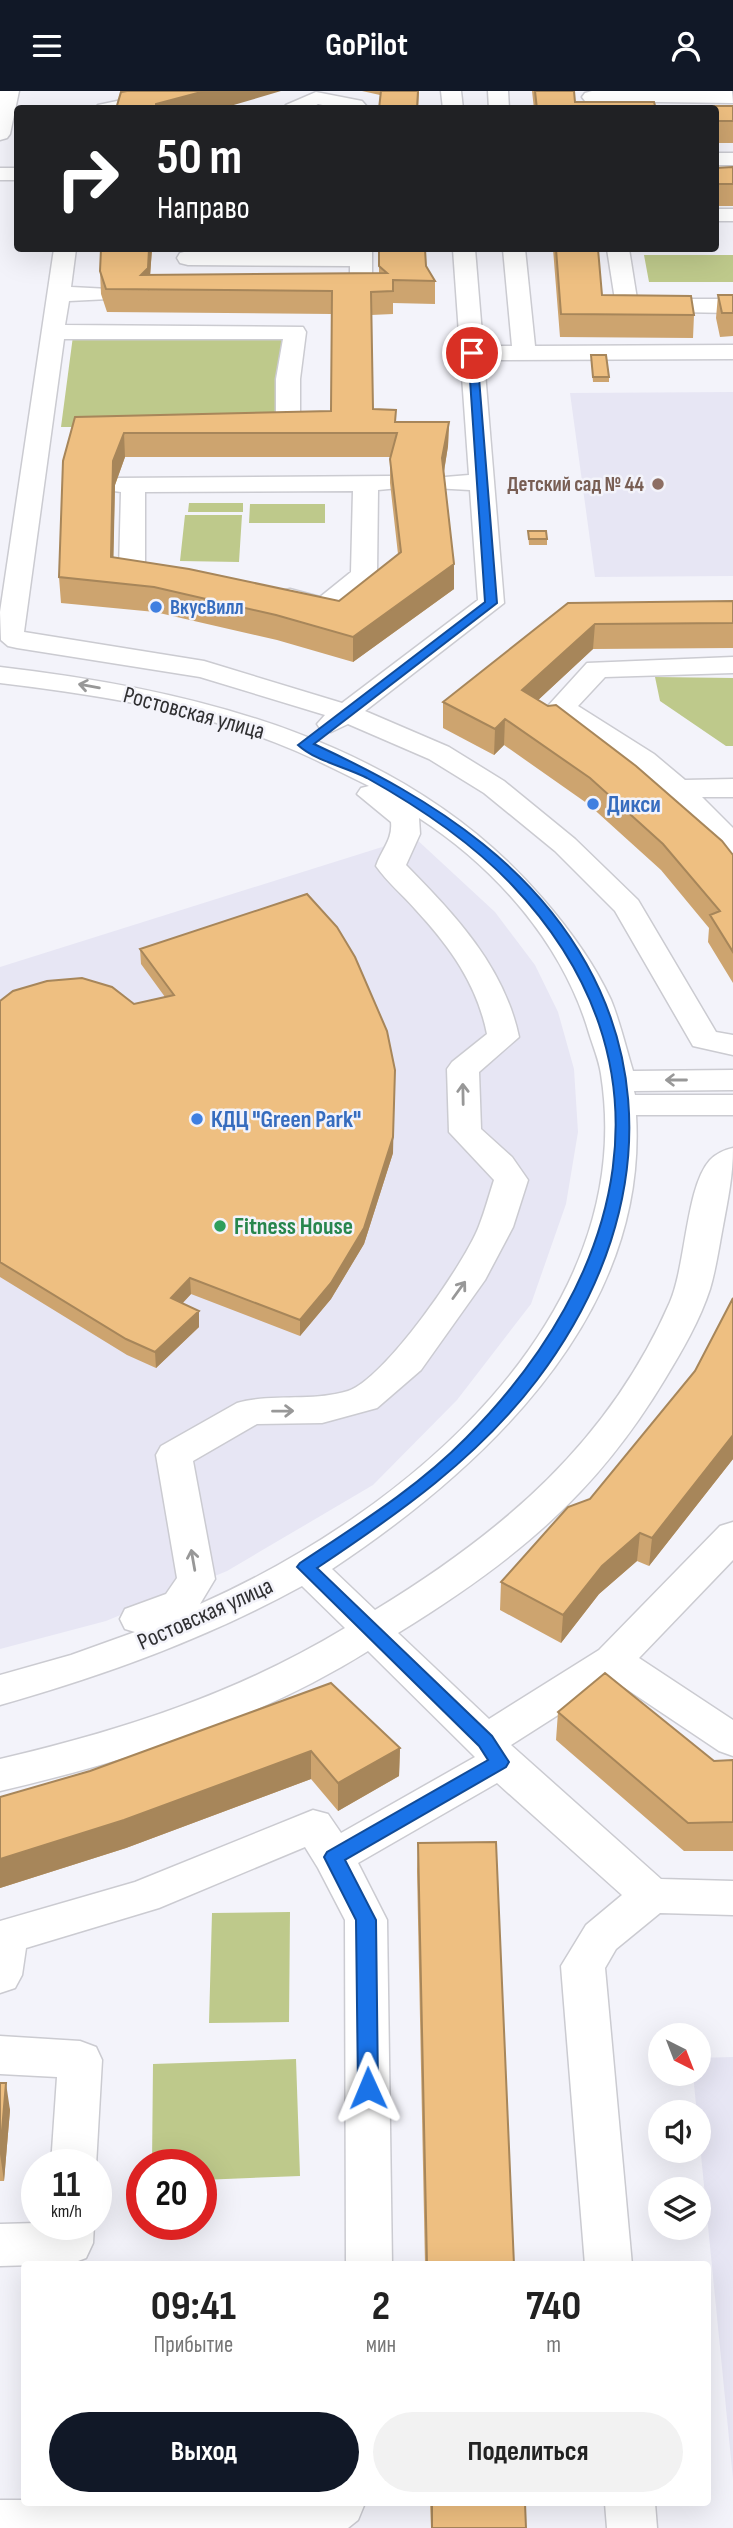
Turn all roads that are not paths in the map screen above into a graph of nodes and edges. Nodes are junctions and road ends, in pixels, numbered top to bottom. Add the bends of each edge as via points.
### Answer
1 (9, 91) edge
2 (194, 91) edge
3 (732, 97) edge
4 (593, 99) edge
5 (125, 105) edge
6 (301, 105) edge
7 (355, 105) edge
8 (0, 134) edge
9 (65, 252) edge
10 (464, 252) edge
11 (514, 252) edge
12 (618, 252) edge
13 (189, 253) edge
14 (361, 254) edge
15 (186, 281) edge
16 (467, 288) junction
17 (440, 289) dead end
18 (307, 290) edge
19 (101, 293) edge
20 (58, 294) junction
21 (701, 306) junction
22 (733, 306) edge
23 (52, 332) junction
24 (524, 352) junction
25 (722, 352) edge
26 (472, 353) junction
27 (240, 433) edge
28 (442, 482) edge
29 (482, 482) junction
30 (38, 492) junction
31 (0, 506) edge
32 (199, 579) edge
33 (262, 591) edge
34 (733, 665) edge
35 (0, 675) edge
36 (346, 713) junction
37 (305, 745) junction
38 (341, 761) junction
39 (733, 788) edge
40 (678, 789) junction
41 (722, 821) edge
42 (733, 844) edge
43 (733, 1045) edge
44 (733, 1080) edge
45 (621, 1093) junction
46 (733, 1105) edge
47 (733, 1158) edge
48 (733, 1536) edge
49 (306, 1567) junction
50 (372, 1630) junction
51 (613, 1660) junction
52 (0, 1668) edge
53 (0, 1689) edge
54 (733, 1740) edge
55 (493, 1751) junction
56 (0, 1775) edge
57 (334, 1857) junction
58 (651, 1896) junction
59 (733, 1898) edge
60 (0, 1975) edge
61 (0, 2055) edge
62 (75, 2149) edge
63 (70, 2240) edge
64 (0, 2245) edge
65 (369, 2261) edge
66 (609, 2261) edge
67 (336, 2506) edge
68 (630, 2506) edge
69 (0, 2524) edge
70 (632, 2528) edge

1 - 8 street
2 - 5 street
3 - 4 street
6 - 7 street via 316,98
9 - 20 street
10 - 16 street
11 - 24 street
12 - 21 street via 627,306
13 - 14 street
13 - 15 street
14 - 18 street via 370,289
16 - 17 street
16 - 26 street
19 - 20 street
20 - 23 street
21 - 22 street
21 - 25 street
23 - 27 street via 295,332 288,379 288,433
23 - 30 street via 50,438
24 - 25 street
24 - 26 street
26 - 29 street
28 - 29 street
29 - 36 street via 491,603
30 - 31 street
30 - 36 street via 10,634 17,640 204,669
32 - 33 street via 132,570 124,485 378,483 364,575 324,607
34 - 40 street via 597,669 561,707
37 -> 35 street, Ростовская улица via 148,697
36 - 37 street
36 - 43 street via 439,753 494,787 565,845 627,906 704,1039
37 - 38 street, Ростовская улица
38 - 45 street, Ростовская улица via 442,819 489,857 547,917 594,994 610,1037
52 -> 38 street via 180,1604 196,1579 174,1455 250,1412 322,1410 364,1399 408,1360 473,1272 496,1227 511,1180 465,1132 462,1092 463,1069 503,1037 501,1018 478,969 447,926 391,866 408,832 405,819 348,782
39 - 40 street
40 - 41 street
41 - 42 street
44 -> 45 street
45 - 46 street
45 - 49 street, Ростовская улица via 621,1170 606,1238 576,1307 531,1376 471,1444 396,1508
47 - 50 street via 719,1170 692,1290 647,1381 613,1431 530,1520 460,1576
48 - 51 street
49 - 50 street
49 - 53 street, Ростовская улица via 200,1621 83,1665
50 - 55 street
50 - 56 street via 296,1675 186,1720 75,1758
51 - 54 street
51 - 55 street
55 - 57 street
55 - 58 street
57 - 60 street via 313,1826 144,1896 7,1936
57 - 65 street via 366,1920
58 - 59 street
58 - 66 street via 601,1937 583,1966
61 - 62 street via 80,2060
63 - 64 street
67 - 69 street via 318,2521
68 - 70 street

